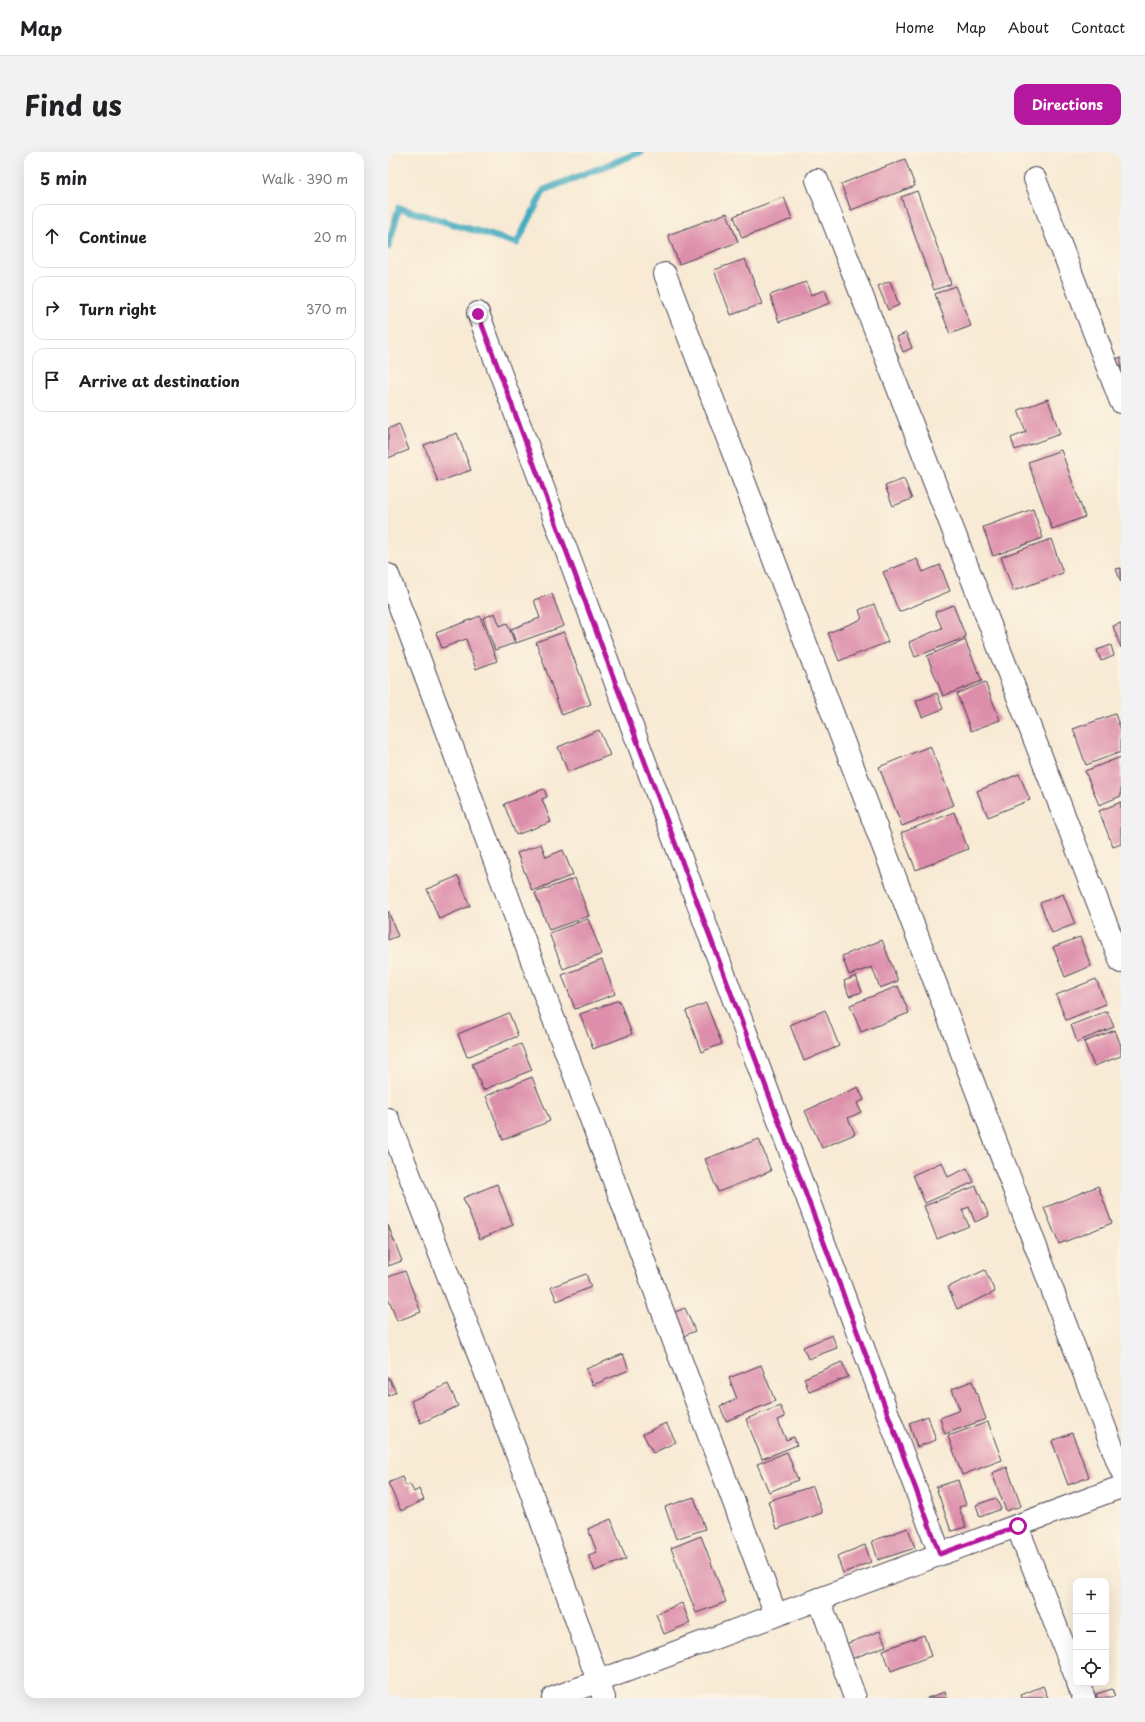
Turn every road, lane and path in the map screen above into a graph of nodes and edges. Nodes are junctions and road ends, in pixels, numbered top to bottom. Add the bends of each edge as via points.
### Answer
1 (1035, 179) dead end
2 (817, 180) dead end
3 (665, 274) dead end
4 (478, 314) dead end
5 (1121, 402) edge
6 (388, 575) edge
7 (1121, 962) edge
8 (388, 1119) edge
9 (1121, 1470) edge
10 (1121, 1487) edge
11 (1018, 1526) junction
12 (940, 1554) junction
13 (819, 1599) junction
14 (776, 1615) junction
15 (1073, 1669) edge
16 (1079, 1686) edge
17 (601, 1690) edge
18 (553, 1698) edge
19 (855, 1698) edge
20 (1084, 1698) edge

1 - 5 street
2 - 7 street
3 - 9 street
4 - 12 street
6 - 14 street
8 - 17 street via 528,1483
10 - 11 street
11 - 12 street
11 - 15 street
12 - 13 street
13 - 14 street
13 - 19 street
14 - 17 street
16 - 20 street
17 - 18 street

